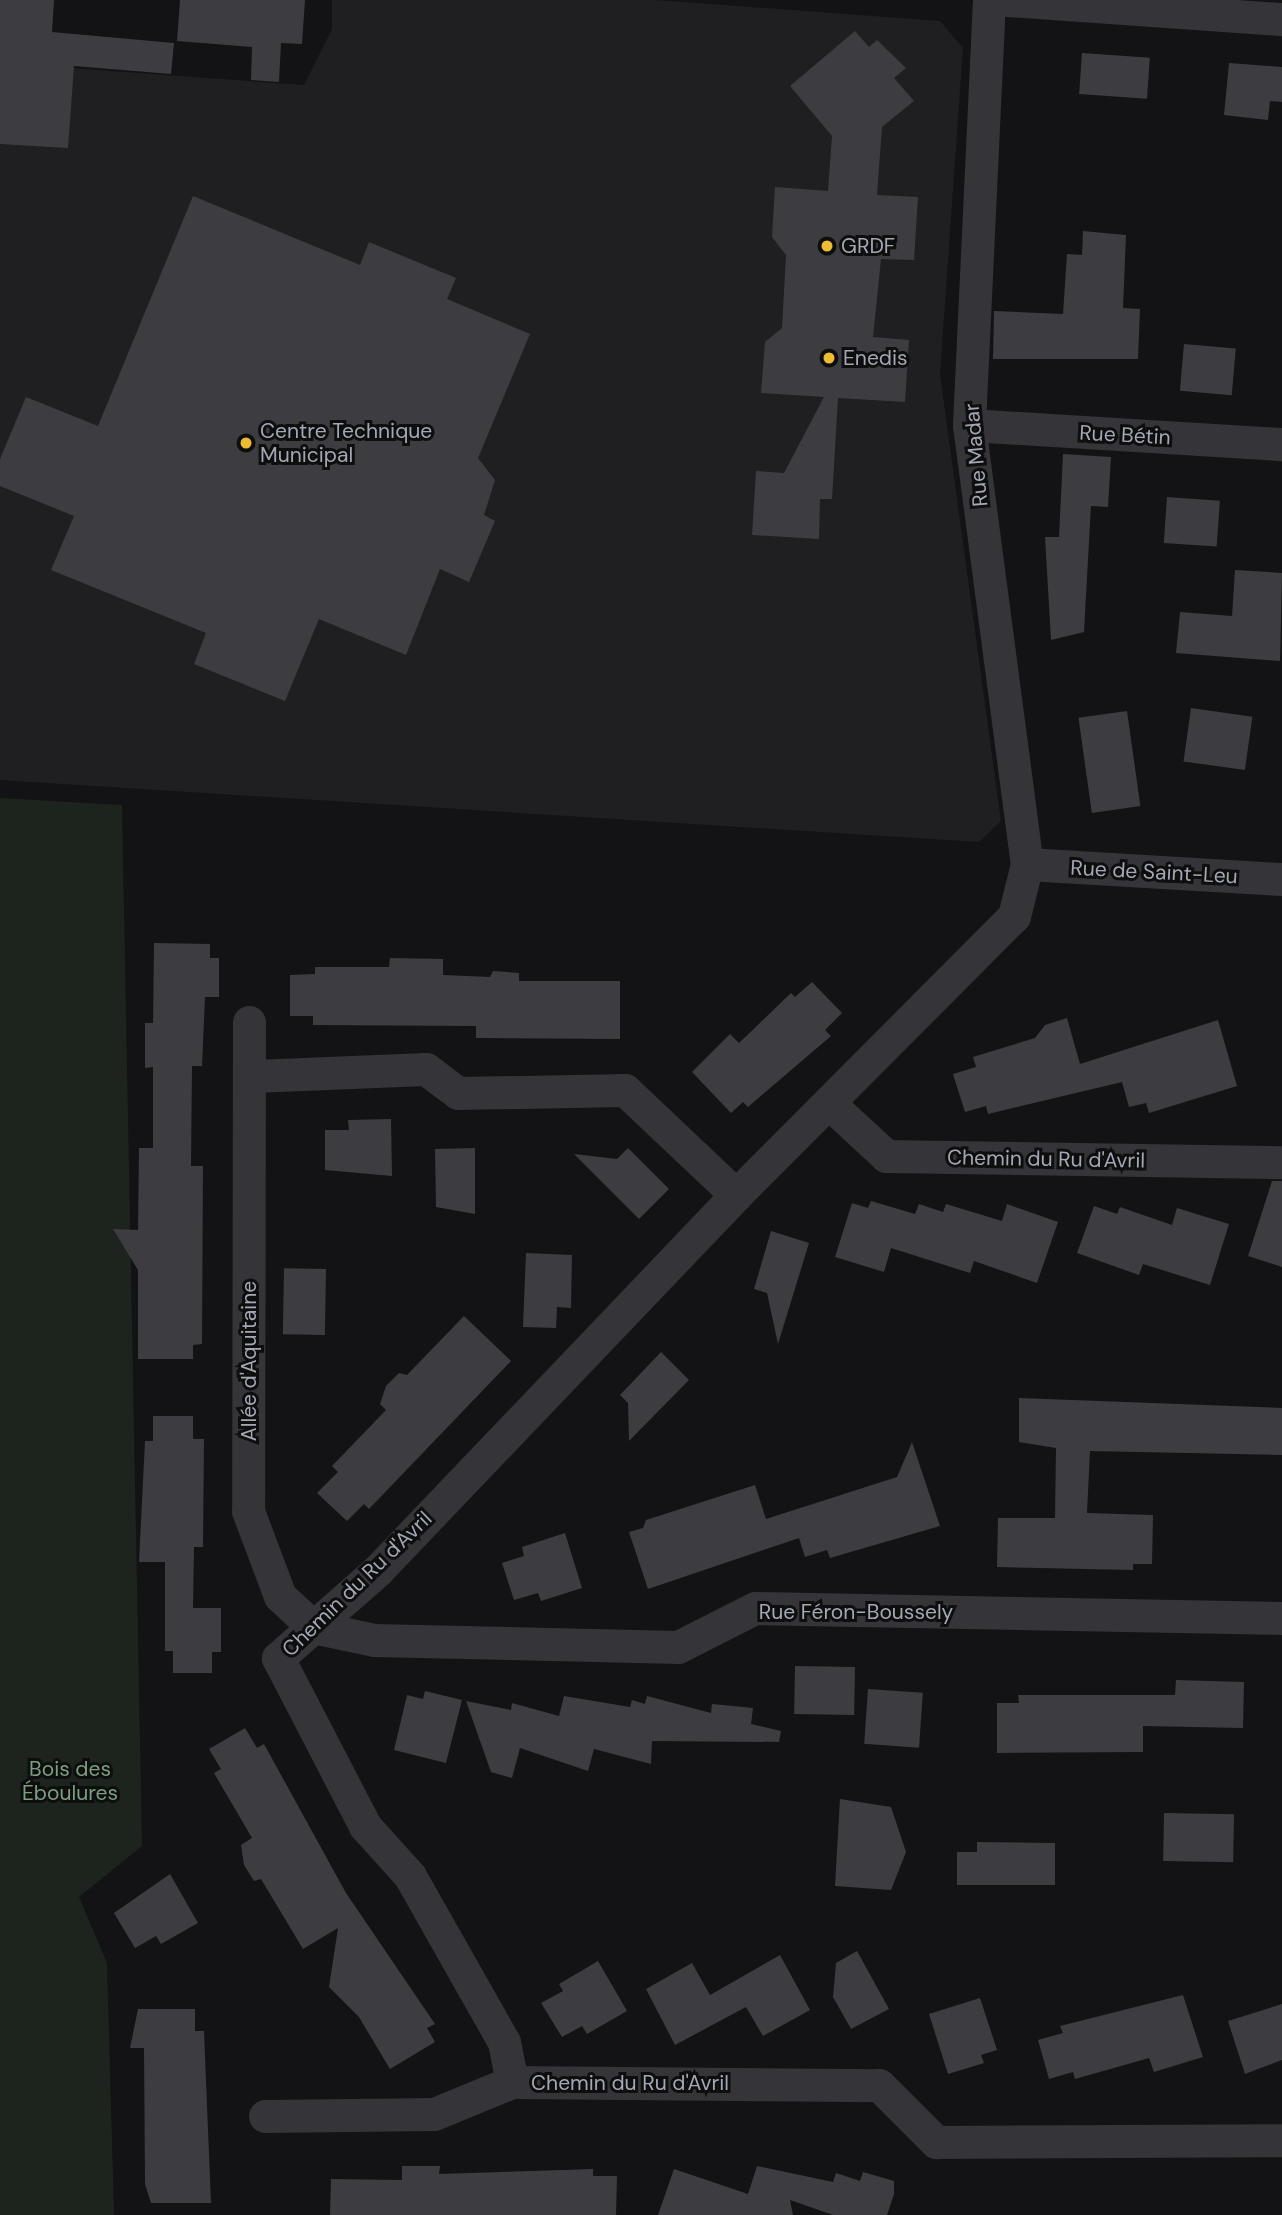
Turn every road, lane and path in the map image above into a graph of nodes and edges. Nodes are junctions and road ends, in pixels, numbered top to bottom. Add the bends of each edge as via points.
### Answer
1 (989, 0) edge
2 (1008, 0) edge
3 (1282, 19) edge
4 (969, 425) junction
5 (1282, 444) edge
6 (1027, 864) junction
7 (1282, 879) edge
8 (249, 1022) dead end
9 (251, 1076) junction
10 (831, 1105) junction
11 (1282, 1162) edge
12 (736, 1195) junction
13 (1282, 1618) edge
14 (313, 1627) junction
15 (512, 2082) junction
16 (265, 2116) dead end
17 (1282, 2140) edge

1 - 4 street, Rue Madar
2 - 3 street
4 - 5 street, Rue Bétin
4 - 6 street, Rue Madar
6 - 7 street, Rue de Saint-Leu
6 - 10 street, Chemin du Ru d'Avril via 1014,916
8 - 9 street, Allée d'Aquitaine
9 - 12 street via 426,1069 458,1093 625,1090
9 - 14 street, Allée d'Aquitaine via 248,1511 280,1596
10 - 11 street, Chemin du Ru d'Avril via 886,1157
10 - 12 street, Chemin du Ru d'Avril
12 - 14 street, Chemin du Ru d'Avril via 377,1571
13 - 14 street, Rue Féron-Boussely via 755,1608 678,1647 374,1640
14 - 15 street, Chemin du Ru d'Avril via 278,1658 365,1826 410,1876 504,2042
15 - 16 street via 434,2114
15 - 17 street, Chemin du Ru d'Avril via 879,2085 936,2141

